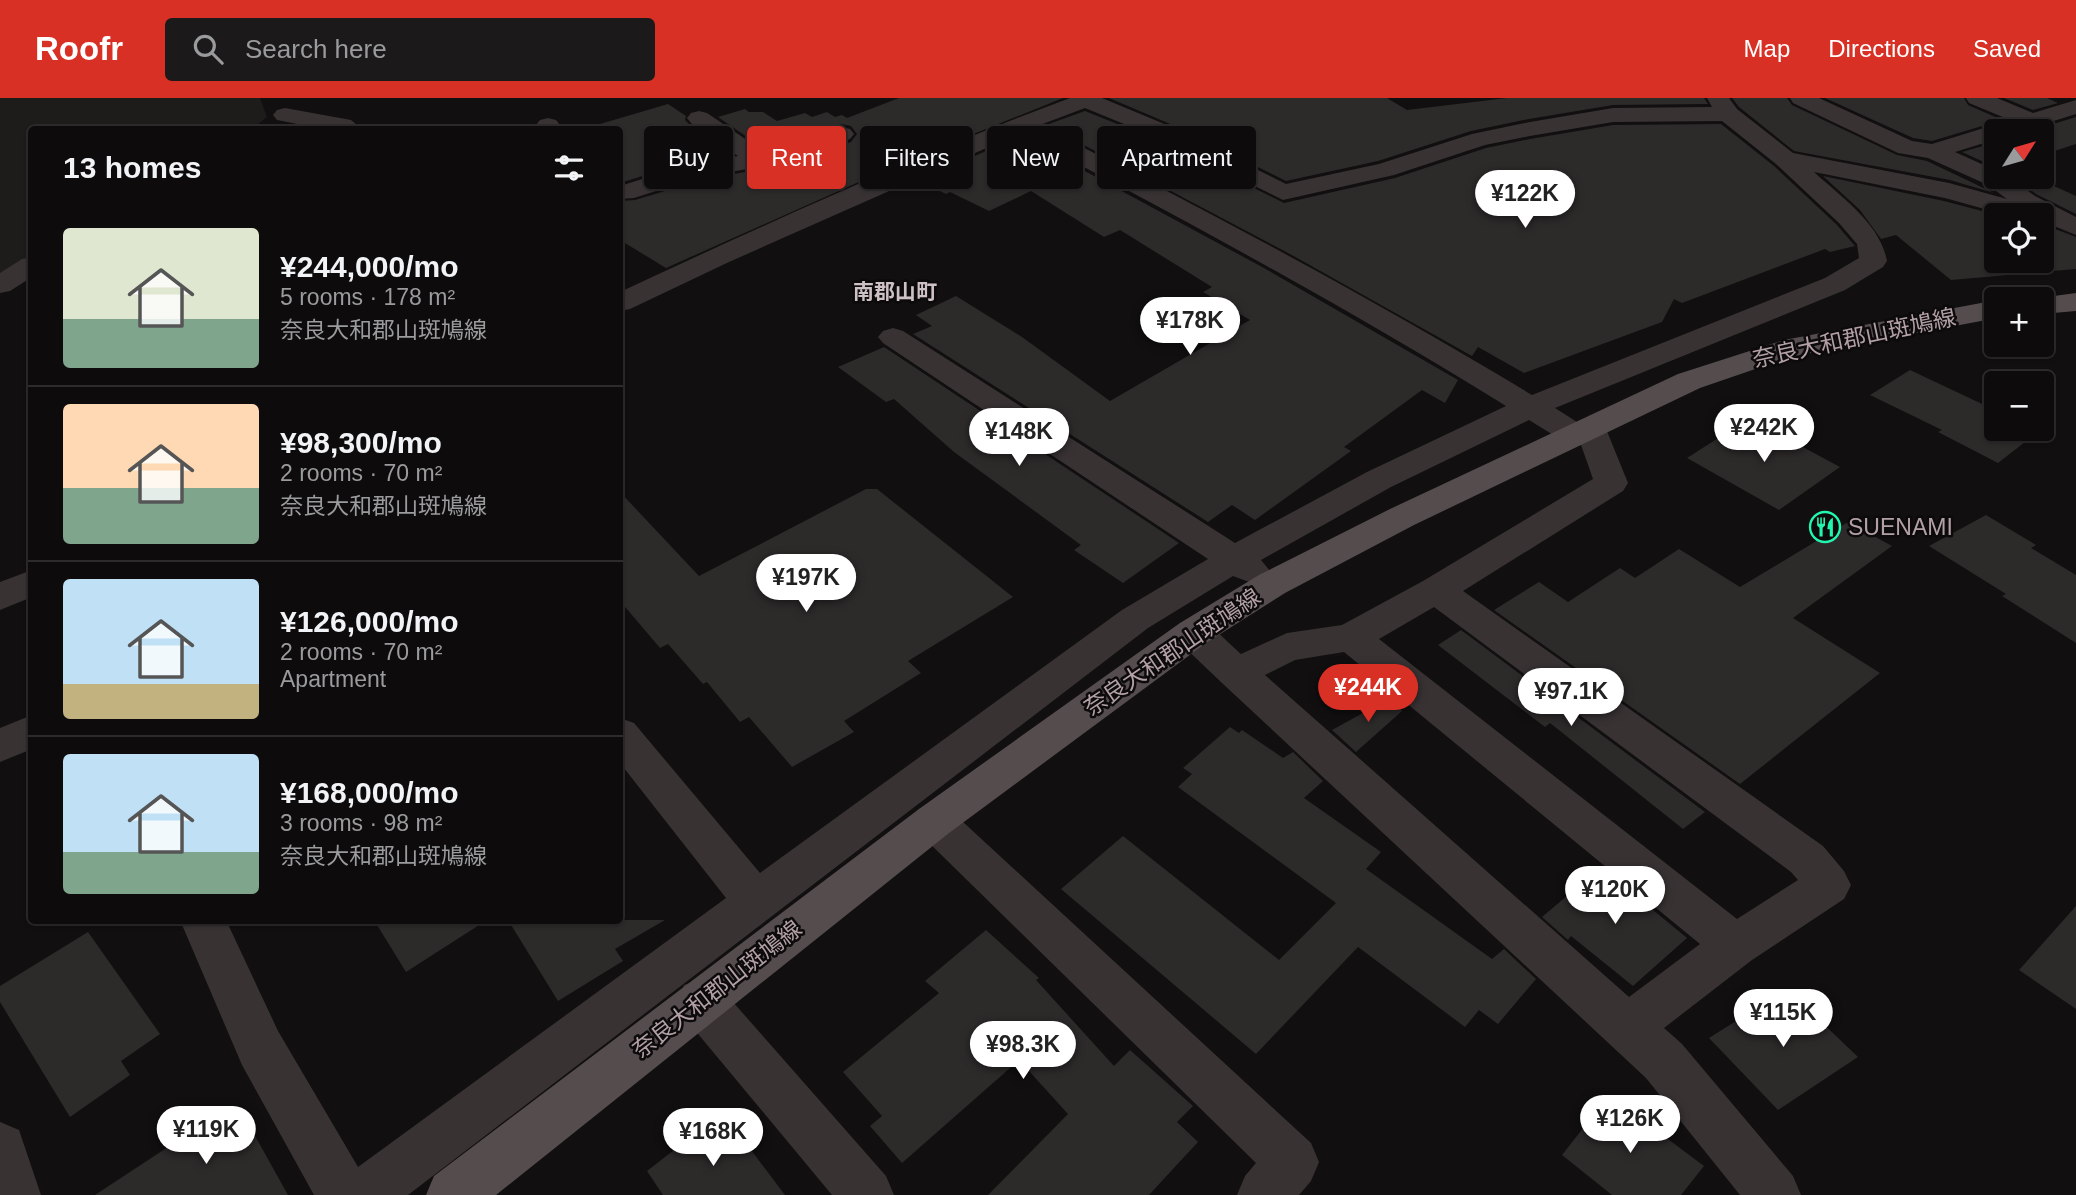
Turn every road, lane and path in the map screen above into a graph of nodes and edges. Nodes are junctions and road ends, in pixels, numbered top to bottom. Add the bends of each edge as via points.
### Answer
1 (1593, 98) edge
2 (1801, 98) edge
3 (1977, 98) edge
4 (1089, 99) edge
5 (280, 106) edge
6 (1723, 106) edge
7 (2076, 107) edge
8 (1613, 115) junction
9 (699, 118) dead end
10 (2028, 119) edge
11 (2034, 119) edge
12 (1021, 124) junction
13 (268, 126) edge
14 (345, 126) edge
15 (1984, 135) edge
16 (747, 151) edge
17 (1933, 152) junction
18 (1785, 159) junction
19 (747, 162) edge
20 (623, 193) edge
21 (1992, 203) edge
22 (2054, 221) edge
23 (2076, 227) edge
24 (28, 268) edge
25 (0, 285) edge
26 (623, 302) edge
27 (2076, 302) edge
28 (2054, 303) edge
29 (1984, 311) edge
30 (893, 337) dead end
31 (1530, 408) junction
32 (1582, 430) junction
33 (1232, 558) junction
34 (28, 584) edge
35 (1272, 584) junction
36 (1436, 590) junction
37 (0, 597) edge
38 (1193, 633) junction
39 (1350, 637) junction
40 (1236, 673) junction
41 (28, 732) edge
42 (623, 738) edge
43 (0, 747) edge
44 (934, 821) junction
45 (757, 901) junction
46 (205, 924) edge
47 (1735, 945) junction
48 (701, 1001) junction
49 (1626, 1028) junction
50 (0, 1148) edge
51 (14, 1195) edge
52 (344, 1195) edge
53 (364, 1195) edge
54 (453, 1195) edge
55 (867, 1195) edge
56 (1264, 1195) edge
57 (1774, 1195) edge

1 - 8 street
2 - 17 street via 1907,148
3 - 10 street
4 - 8 street via 1283,192 1385,170 1480,139
4 - 12 street
5 - 13 street
5 - 14 street
6 - 8 street
6 - 18 street
7 - 11 street
9 - 16 street
12 - 26 street
12 - 31 street via 1259,249
15 - 17 street
17 - 23 street via 1997,180
18 - 21 street
18 - 31 street via 1848,217 1870,243 1873,261 1835,284
19 - 20 street via 692,171
22 - 23 street
24 - 25 street
27 - 28 main road
29 - 32 main road, 奈良大和郡山斑鳩線 via 1784,349 1689,381
30 - 33 street
31 - 32 street
31 - 33 street via 1399,470
32 - 35 main road, 奈良大和郡山斑鳩線
32 - 36 street via 1611,483
33 - 35 street
33 - 45 street via 1135,619
34 - 37 street
35 - 38 main road, 奈良大和郡山斑鳩線
36 - 39 street
36 - 47 street via 1807,859 1828,886
38 - 40 street
38 - 44 main road, 奈良大和郡山斑鳩線
39 - 40 street via 1287,647
39 - 47 street
40 - 49 street
41 - 43 street
42 - 45 street
44 - 48 main road, 奈良大和郡山斑鳩線
44 - 56 street via 1292,1162
45 - 53 street
46 - 52 street via 260,1048
47 - 49 street
48 - 54 main road, 奈良大和郡山斑鳩線
48 - 55 street
49 - 57 street via 1664,1061
50 - 51 street

